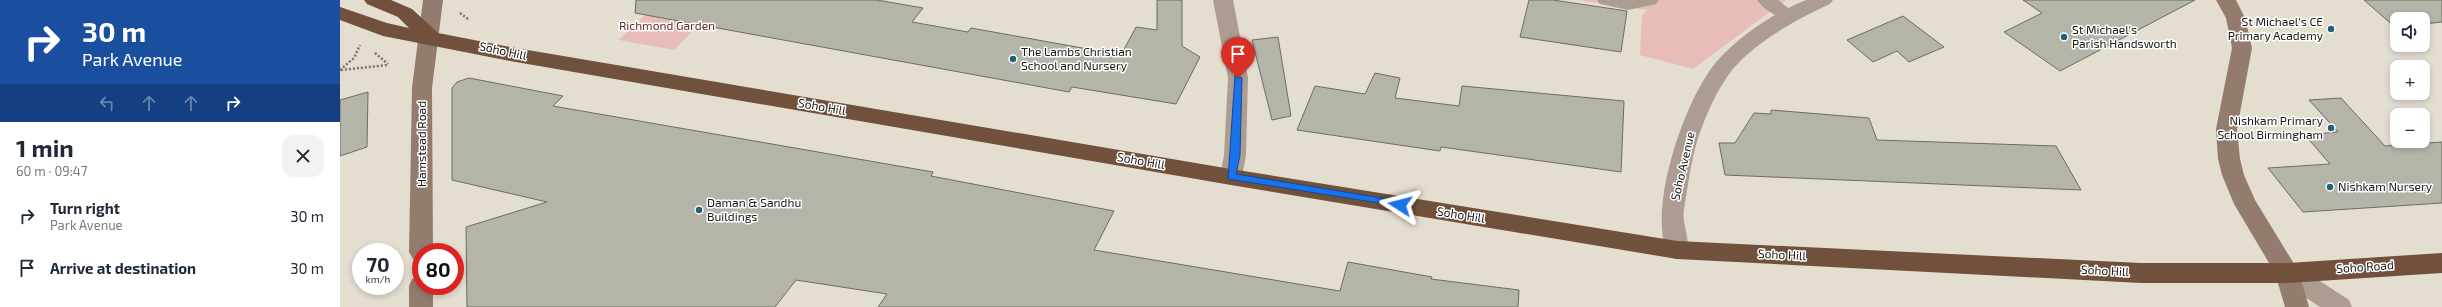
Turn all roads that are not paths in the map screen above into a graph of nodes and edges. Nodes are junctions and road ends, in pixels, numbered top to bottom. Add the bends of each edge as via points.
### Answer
1 (374, 0) edge
2 (433, 0) edge
3 (1223, 0) edge
4 (1606, 0) edge
5 (1650, 0) edge
6 (1766, 0) edge
7 (1823, 0) edge
8 (2226, 0) edge
9 (340, 13) edge
10 (1788, 15) junction
11 (430, 36) junction
12 (1231, 177) junction
13 (421, 243) edge
14 (1677, 250) junction
15 (2442, 263) edge
16 (2288, 273) junction
17 (421, 295) edge
18 (421, 307) edge
19 (2297, 307) edge
20 (2340, 307) edge

1 - 11 highway, Soho Hill via 405,14
2 - 11 main road, Hamstead Road
3 - 12 street via 1238,78 1235,155
4 - 5 lane via 1628,4
6 - 10 lane
7 - 10 street, Soho Avenue
8 - 16 main road via 2238,18 2243,43 2239,74 2226,126 2229,160 2243,201
9 - 11 highway, Soho Hill via 383,29
10 - 14 street, Soho Avenue via 1755,38 1725,65 1703,101 1687,139 1672,212
11 - 12 highway, Soho Hill via 510,54
11 - 13 main road, Hamstead Road via 422,88
12 - 14 highway, Soho Hill
14 - 16 highway, Soho Hill via 2141,273
15 - 16 highway, Soho Road
16 - 19 main road
16 - 20 street
17 - 18 main road

